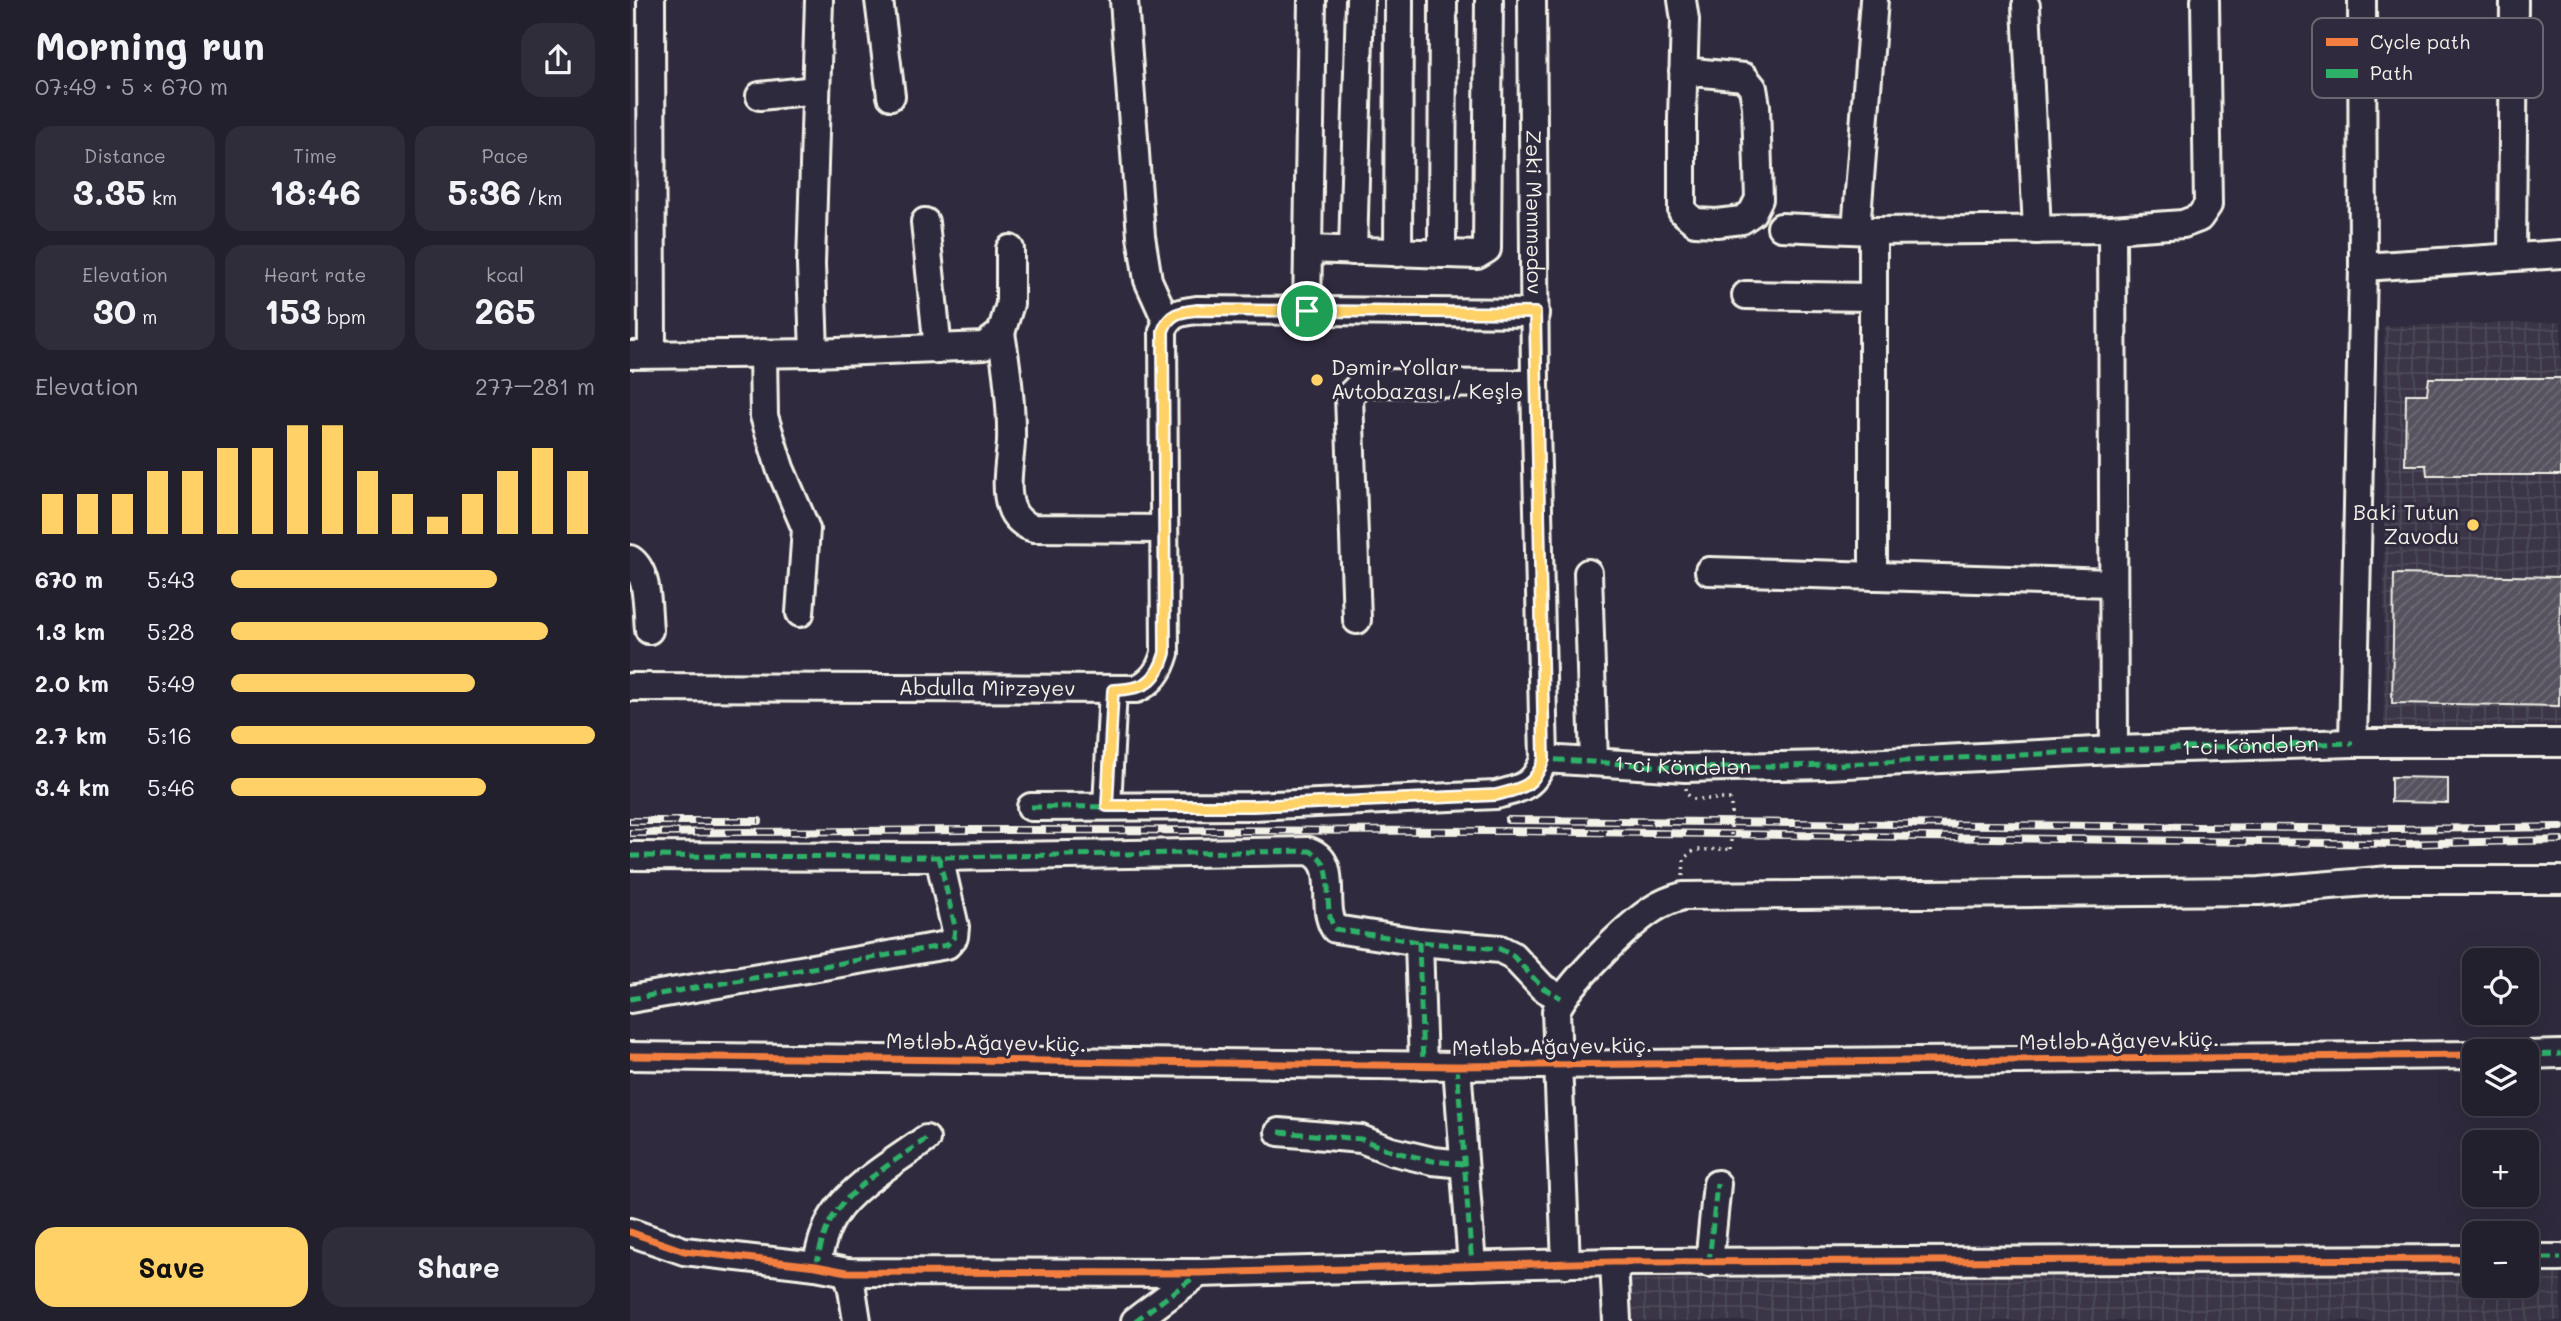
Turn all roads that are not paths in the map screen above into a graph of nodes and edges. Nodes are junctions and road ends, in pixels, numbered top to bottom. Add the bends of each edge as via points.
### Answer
1 (651, 0) edge
2 (819, 0) edge
3 (878, 0) edge
4 (1124, 0) edge
5 (1312, 0) edge
6 (1360, 0) edge
7 (1399, 0) edge
8 (1443, 0) edge
9 (1489, 0) edge
10 (1532, 0) edge
11 (1682, 0) edge
12 (1874, 0) edge
13 (2205, 0) edge
14 (2362, 0) edge
15 (2514, 0) edge
16 (2026, 6) dead end
17 (2362, 18) edge
18 (2514, 18) edge
19 (1683, 71) junction
20 (816, 90) junction
21 (760, 96) dead end
22 (891, 96) dead end
23 (2362, 98) edge
24 (2513, 98) edge
25 (925, 222) dead end
26 (1781, 228) dead end
27 (2112, 229) junction
28 (2037, 230) junction
29 (1865, 231) junction
30 (1010, 249) dead end
31 (1308, 249) junction
32 (1353, 251) junction
33 (1398, 253) junction
34 (1442, 254) junction
35 (2561, 254) edge
36 (2512, 257) junction
37 (2363, 267) junction
38 (1746, 295) dead end
39 (1873, 297) junction
40 (1307, 311) junction
41 (1535, 313) junction
42 (1166, 320) junction
43 (1001, 333) junction
44 (938, 350) junction
45 (763, 353) junction
46 (814, 353) junction
47 (641, 354) edge
48 (1535, 384) junction
49 (1164, 529) junction
50 (630, 559) edge
51 (1709, 571) dead end
52 (1588, 573) dead end
53 (1873, 576) junction
54 (2112, 583) junction
55 (800, 613) dead end
56 (1357, 620) dead end
57 (649, 630) dead end
58 (630, 687) edge
59 (1113, 690) junction
60 (2353, 743) junction
61 (2561, 743) edge
62 (2114, 750) junction
63 (1544, 759) junction
64 (1594, 762) junction
65 (1107, 806) junction
66 (1031, 807) dead end
67 (630, 856) edge
68 (939, 857) junction
69 (2561, 880) edge
70 (1419, 942) junction
71 (1561, 998) junction
72 (630, 999) edge
73 (2561, 1054) edge
74 (2462, 1055) edge
75 (2539, 1055) edge
76 (630, 1056) edge
77 (1558, 1063) junction
78 (1423, 1066) junction
79 (1457, 1066) junction
80 (1279, 1132) dead end
81 (926, 1139) dead end
82 (1463, 1164) junction
83 (1717, 1184) dead end
84 (630, 1232) edge
85 (2539, 1258) edge
86 (2561, 1258) edge
87 (2462, 1259) edge
88 (1614, 1262) junction
89 (1709, 1263) junction
90 (1566, 1264) junction
91 (816, 1266) junction
92 (1472, 1266) junction
93 (847, 1272) junction
94 (1199, 1273) junction
95 (857, 1321) edge
96 (1135, 1321) edge
97 (1617, 1321) edge

1 - 47 street
2 - 20 street
3 - 22 street
4 - 42 street via 1141,236 1148,280
5 - 31 street
6 - 32 street
7 - 33 street
8 - 34 street
9 - 34 street via 1487,249 1477,256
10 - 41 street, Zəki Məmmədov
11 - 19 street
12 - 29 street
13 - 27 street via 2208,205 2199,218 2183,224
14 - 17 street
15 - 18 street
16 - 28 street
19 - 19 street via 1682,211 1695,222 1742,220 1752,214 1759,199 1752,88 1744,77
20 - 21 street
20 - 46 street via 811,264
23 - 37 street
24 - 36 street
25 - 44 street
26 - 29 street
27 - 28 street
27 - 54 street
28 - 29 street
29 - 39 street
30 - 43 street via 1010,304
31 - 32 street
31 - 40 street
32 - 33 street
33 - 34 street
35 - 36 street
36 - 37 street
37 - 60 street
38 - 39 street
39 - 53 street
40 - 41 street
40 - 42 street via 1197,310 1178,312
41 - 48 street, Zəki Məmmədov
42 - 49 street, Abdulla Mirzəyev
43 - 44 street via 984,346
43 - 49 street via 1011,419 1009,491 1011,509 1019,520 1034,528
44 - 46 street
45 - 46 street
45 - 47 street
45 - 55 street via 764,416 806,529
48 - 56 street via 1362,383 1349,396
48 - 63 street, Zəki Məmmədov
49 - 59 street, Abdulla Mirzəyev via 1162,663 1146,685
50 - 57 street via 643,577
51 - 53 street
52 - 64 street
53 - 54 street
54 - 62 street
58 - 59 street, Abdulla Mirzəyev
59 - 65 street
60 - 61 street, 1-ci Köndələn
60 - 62 street, 1-ci Köndələn
62 - 64 street, 1-ci Köndələn via 1828,765 1685,768
63 - 64 street, 1-ci Köndələn
63 - 65 street via 1529,784 1496,795 1253,806
65 - 66 street
67 - 68 street
68 - 70 street via 1309,851 1326,863 1330,921 1335,929
68 - 72 street via 955,927 947,945
69 - 71 street via 2390,880 2259,891 1683,896 1653,909 1631,926
70 - 71 street via 1500,949
70 - 78 street, Mətləb Ağayev küç.
71 - 77 street, Mətləb Ağayev küç. via 1555,1025
73 - 75 street
74 - 77 street, Mətləb Ağayev küç.
76 - 78 street, Mətləb Ağayev küç.
77 - 79 street, Mətləb Ağayev küç.
77 - 90 street, Mətləb Ağayev küç.
78 - 79 street, Mətləb Ağayev küç.
79 - 82 street, Mətləb Ağayev küç.
80 - 82 street via 1361,1139 1391,1152
81 - 91 street via 847,1198 825,1232
82 - 92 street, Mətləb Ağayev küç.
83 - 89 street
84 - 91 street via 684,1251
85 - 86 street
87 - 89 street
88 - 89 street
88 - 90 street
88 - 97 street
90 - 92 street
91 - 93 street
92 - 94 street
93 - 94 street
93 - 95 street
94 - 96 street

